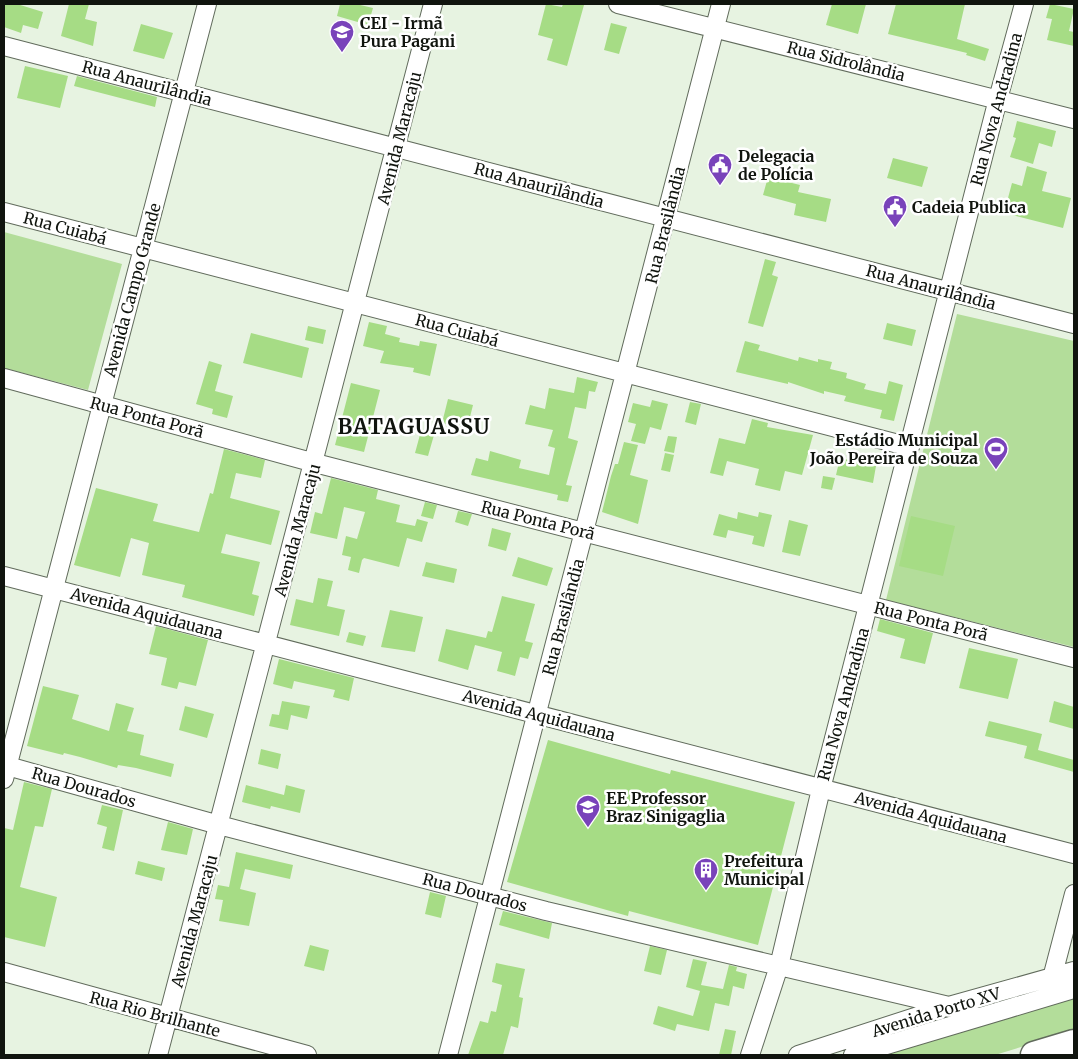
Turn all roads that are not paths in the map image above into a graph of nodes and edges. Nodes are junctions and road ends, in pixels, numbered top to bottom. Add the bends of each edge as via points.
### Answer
1 (207, 4) edge
2 (434, 4) edge
3 (618, 4) edge
4 (721, 4) edge
5 (1024, 4) edge
6 (714, 28) junction
7 (4, 46) edge
8 (184, 93) junction
9 (998, 99) junction
10 (1074, 118) edge
11 (396, 148) junction
12 (4, 212) edge
13 (667, 218) junction
14 (143, 249) junction
15 (950, 292) junction
16 (356, 304) junction
17 (1074, 324) edge
18 (626, 374) junction
19 (4, 378) edge
20 (102, 406) junction
21 (910, 447) junction
22 (314, 462) junction
23 (585, 532) junction
24 (4, 576) edge
25 (54, 589) junction
26 (869, 605) junction
27 (267, 644) junction
28 (1074, 658) edge
29 (537, 715) junction
30 (5, 770) edge
31 (821, 788) junction
32 (219, 825) junction
33 (1074, 854) edge
34 (1074, 894) edge
35 (490, 896) junction
36 (779, 966) junction
37 (1074, 971) edge
38 (4, 972) edge
39 (1054, 986) junction
40 (1074, 989) edge
41 (949, 1006) junction
42 (978, 1017) junction
43 (168, 1018) junction
44 (1074, 1044) edge
45 (158, 1055) edge
46 (307, 1055) edge
47 (448, 1055) edge
48 (750, 1055) edge
49 (798, 1055) edge
50 (853, 1055) edge
51 (1034, 1055) edge

1 - 8 street, Avenida Campo Grande
2 - 11 street, Avenida Maracaju
3 - 6 street, Rua Sidrolândia
4 - 6 street, Rua Brasilândia
5 - 9 street, Rua Nova Andradina
6 - 9 street, Rua Sidrolândia
6 - 13 street, Rua Brasilândia
7 - 8 street, Rua Anaurilândia
8 - 11 street, Rua Anaurilândia
8 - 14 street, Avenida Campo Grande
9 - 10 street, Rua Sidrolândia
9 - 15 street, Rua Nova Andradina
11 - 13 street, Rua Anaurilândia
11 - 16 street, Avenida Maracaju
12 - 14 street, Rua Cuiabá
13 - 15 street, Rua Anaurilândia
13 - 18 street, Rua Brasilândia
14 - 16 street, Rua Cuiabá
14 - 20 street, Avenida Campo Grande
15 - 17 street, Rua Anaurilândia
15 - 21 street, Rua Nova Andradina
16 - 18 street, Rua Cuiabá
16 - 22 street, Avenida Maracaju
18 - 21 street, Rua Cuiabá
18 - 23 street, Rua Brasilândia
19 - 20 street, Rua Ponta Porã
20 - 22 street, Rua Ponta Porã
20 - 25 street, Avenida Campo Grande
21 - 26 street, Rua Nova Andradina
22 - 23 street, Rua Ponta Porã
22 - 27 street, Avenida Maracaju
23 - 26 street, Rua Ponta Porã
23 - 29 street, Rua Brasilândia
24 - 25 street, Avenida Aquidauana
25 - 27 street, Avenida Aquidauana
25 - 30 street, Avenida Campo Grande
26 - 28 street, Rua Ponta Porã
26 - 31 street, Rua Nova Andradina
27 - 29 street, Avenida Aquidauana
27 - 32 street, Avenida Maracaju
29 - 31 street, Avenida Aquidauana
29 - 35 street, Rua Brasilândia
30 - 32 street, Rua Dourados
31 - 33 street, Avenida Aquidauana
31 - 36 street, Rua Nova Andradina
32 - 35 street, Rua Dourados
32 - 43 street, Avenida Maracaju
34 - 39 street
35 - 36 street, Rua Dourados
35 - 47 street, Rua Brasilândia
36 - 41 street, Rua Dourados
36 - 48 street, Rua Nova Andradina
37 - 39 street, Avenida Porto XV
38 - 43 street, Rua Rio Brilhante
39 - 40 street, Avenida Porto XV
39 - 41 street, Avenida Porto XV
39 - 42 street, Avenida Porto XV
41 - 42 street, Rua Dourados
41 - 49 street, Avenida Porto XV
42 - 50 street, Avenida Porto XV
43 - 45 street, Avenida Maracaju
43 - 46 street, Rua Rio Brilhante
44 - 51 highway

